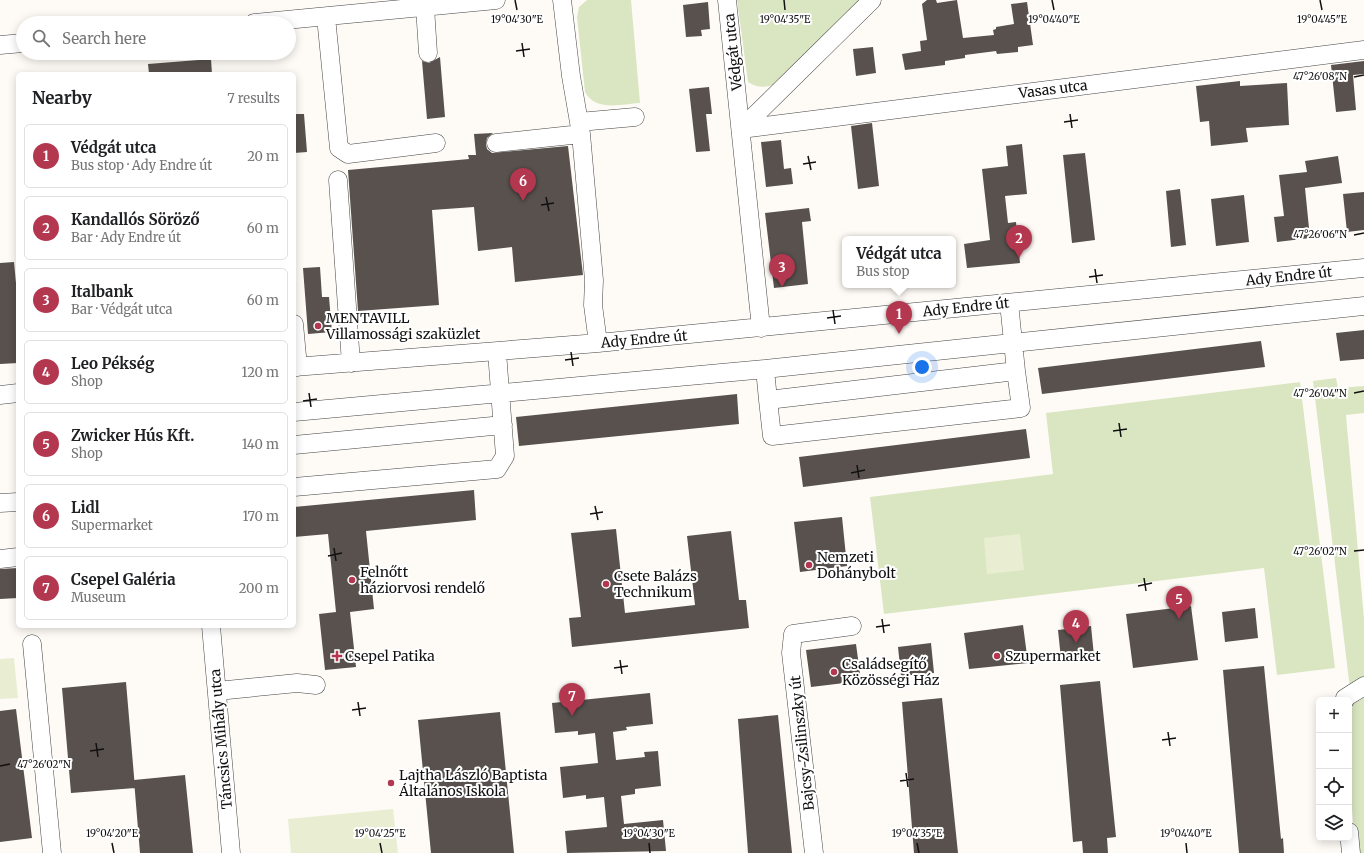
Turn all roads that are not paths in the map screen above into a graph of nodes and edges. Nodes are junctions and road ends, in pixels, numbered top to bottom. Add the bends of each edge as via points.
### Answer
1 (496, 0) edge
2 (562, 0) edge
3 (727, 0) edge
4 (872, 0) edge
5 (425, 7) junction
6 (326, 17) junction
7 (296, 20) edge
8 (16, 44) edge
9 (0, 45) edge
10 (1364, 50) edge
11 (428, 53) dead end
12 (635, 117) dead end
13 (580, 128) junction
14 (741, 128) junction
15 (436, 143) dead end
16 (496, 143) dead end
17 (338, 180) dead end
18 (1364, 268) edge
19 (1009, 303) junction
20 (1364, 306) edge
21 (761, 328) junction
22 (1013, 342) junction
23 (598, 344) junction
24 (497, 352) junction
25 (351, 363) junction
26 (296, 367) edge
27 (765, 369) junction
28 (1016, 371) junction
29 (16, 393) edge
30 (500, 393) junction
31 (0, 395) edge
32 (768, 400) junction
33 (296, 412) edge
34 (503, 425) junction
35 (296, 445) edge
36 (296, 486) edge
37 (16, 502) edge
38 (0, 503) edge
39 (16, 557) edge
40 (0, 559) edge
41 (852, 626) dead end
42 (211, 628) edge
43 (32, 644) dead end
44 (316, 685) dead end
45 (1364, 686) edge
46 (217, 691) junction
47 (1347, 697) edge
48 (1350, 841) edge
49 (52, 853) edge
50 (231, 853) edge
51 (814, 853) edge
52 (1351, 853) edge

1 - 5 street
2 - 13 street
3 - 14 street, Védgát utca
4 - 14 street
5 - 6 street
5 - 11 street
6 - 7 street
6 - 15 street via 339,148 348,154
8 - 9 street
10 - 14 street, Vasas utca
12 - 13 street
13 - 16 street
13 - 23 street
14 - 21 street, Védgát utca
17 - 25 street
18 - 19 street, Ady Endre út
19 - 21 street, Ady Endre út
19 - 22 street
20 - 22 street
21 - 23 street, Ady Endre út
22 - 27 street
22 - 28 street
23 - 24 street, Ady Endre út
24 - 25 street, Ady Endre út
24 - 30 street
25 - 26 street, Ady Endre út
27 - 30 street
27 - 32 street
28 - 32 street
28 - 32 street via 1020,408 1013,409 772,436
29 - 31 street
30 - 33 street
30 - 34 street
34 - 35 street
34 - 36 street via 505,456 497,469
37 - 38 street
39 - 40 street
41 - 51 street, Bajcsy-Zsilinszky út via 793,634 791,653
42 - 46 street, Táncsics Mihály utca
43 - 49 street
44 - 46 street via 297,683
45 - 47 street
46 - 50 street, Táncsics Mihály utca
48 - 52 street

